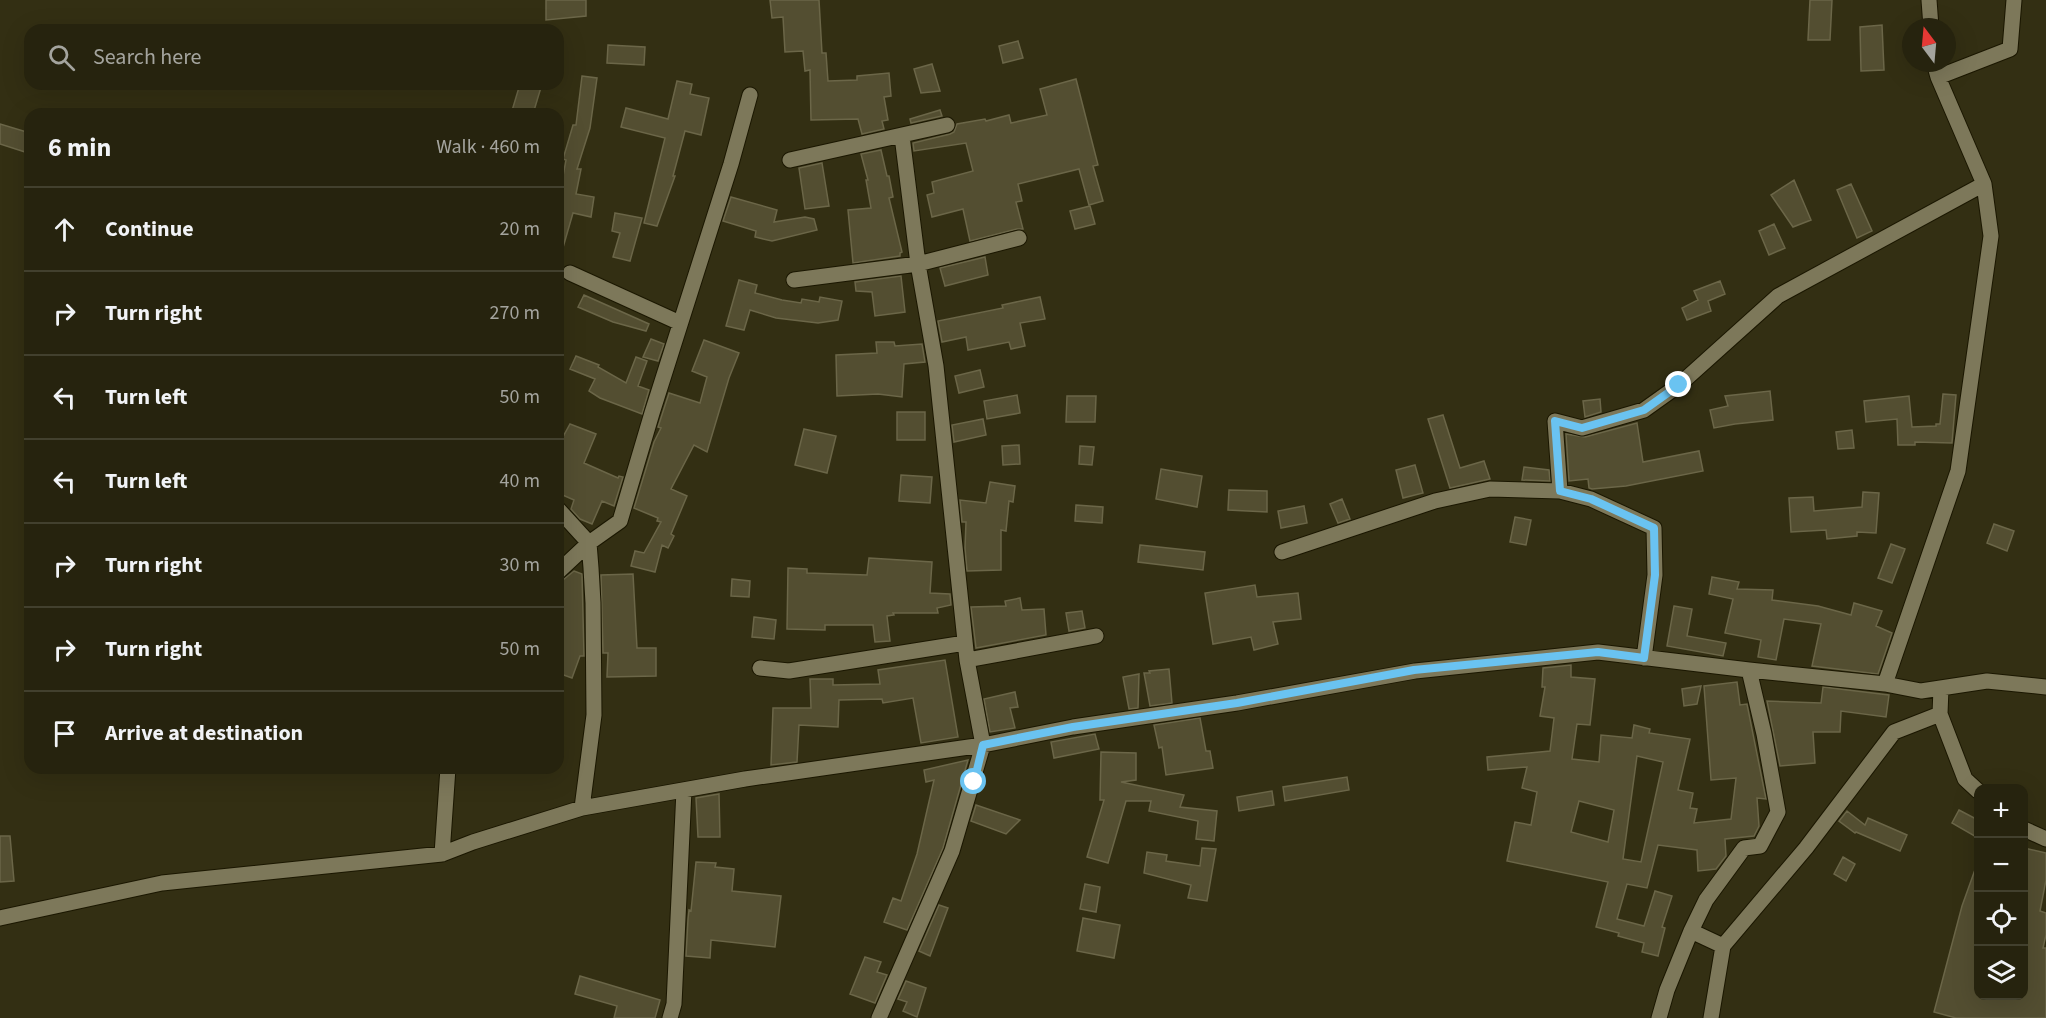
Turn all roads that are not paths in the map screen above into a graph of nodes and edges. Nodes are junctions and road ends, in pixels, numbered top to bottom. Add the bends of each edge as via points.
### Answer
1 (1929, 0) edge
2 (2014, 0) edge
3 (1930, 18) edge
4 (1956, 65) edge
5 (1937, 72) edge
6 (750, 95) dead end
7 (946, 125) dead end
8 (902, 136) junction
9 (790, 160) dead end
10 (1984, 184) junction
11 (1019, 238) dead end
12 (918, 264) junction
13 (570, 273) dead end
14 (794, 280) dead end
15 (680, 323) junction
16 (1560, 491) junction
17 (564, 516) edge
18 (589, 543) junction
19 (1281, 552) dead end
20 (564, 566) edge
21 (1096, 636) dead end
22 (965, 643) junction
23 (1644, 658) junction
24 (967, 660) junction
25 (760, 668) dead end
26 (1749, 670) junction
27 (1885, 684) junction
28 (2046, 687) edge
29 (1941, 688) junction
30 (1940, 714) junction
31 (983, 745) junction
32 (448, 774) edge
33 (1974, 787) edge
34 (684, 790) junction
35 (582, 808) junction
36 (2028, 831) edge
37 (2046, 839) edge
38 (442, 854) junction
39 (0, 918) edge
40 (1691, 931) junction
41 (1723, 946) junction
42 (670, 1018) edge
43 (879, 1018) edge
44 (1659, 1018) edge
45 (1711, 1018) edge

1 - 3 street
2 - 4 street via 2010,50
5 - 10 street
6 - 15 street
7 - 8 street
8 - 9 street
8 - 12 street
10 - 16 street via 1778,296 1679,385 1644,410 1582,428 1555,421
10 - 27 street via 1991,236 1958,471
11 - 12 street
12 - 14 street
12 - 22 street via 936,366
13 - 15 street
15 - 18 street via 620,521
16 - 19 street via 1490,489 1436,501
16 - 23 street via 1591,499 1654,528 1655,575
17 - 18 street
18 - 20 street
18 - 35 street via 594,603 594,715
21 - 24 street
22 - 24 street
22 - 25 street via 789,671
23 - 26 street
23 - 31 street via 1598,652 1414,670
24 - 31 street
26 - 27 street
26 - 40 street via 1778,812 1760,846 1744,848 1706,900
27 - 29 street via 1921,691
28 - 29 street via 1987,681
29 - 30 street
30 - 33 street via 1965,779
30 - 41 street via 1894,732 1806,848
31 - 34 street
31 - 43 street via 952,851
32 - 38 street
34 - 35 street
34 - 42 street via 674,1004
35 - 38 street
36 - 37 street
38 - 39 street via 162,883
40 - 41 street
40 - 44 street
41 - 45 street

